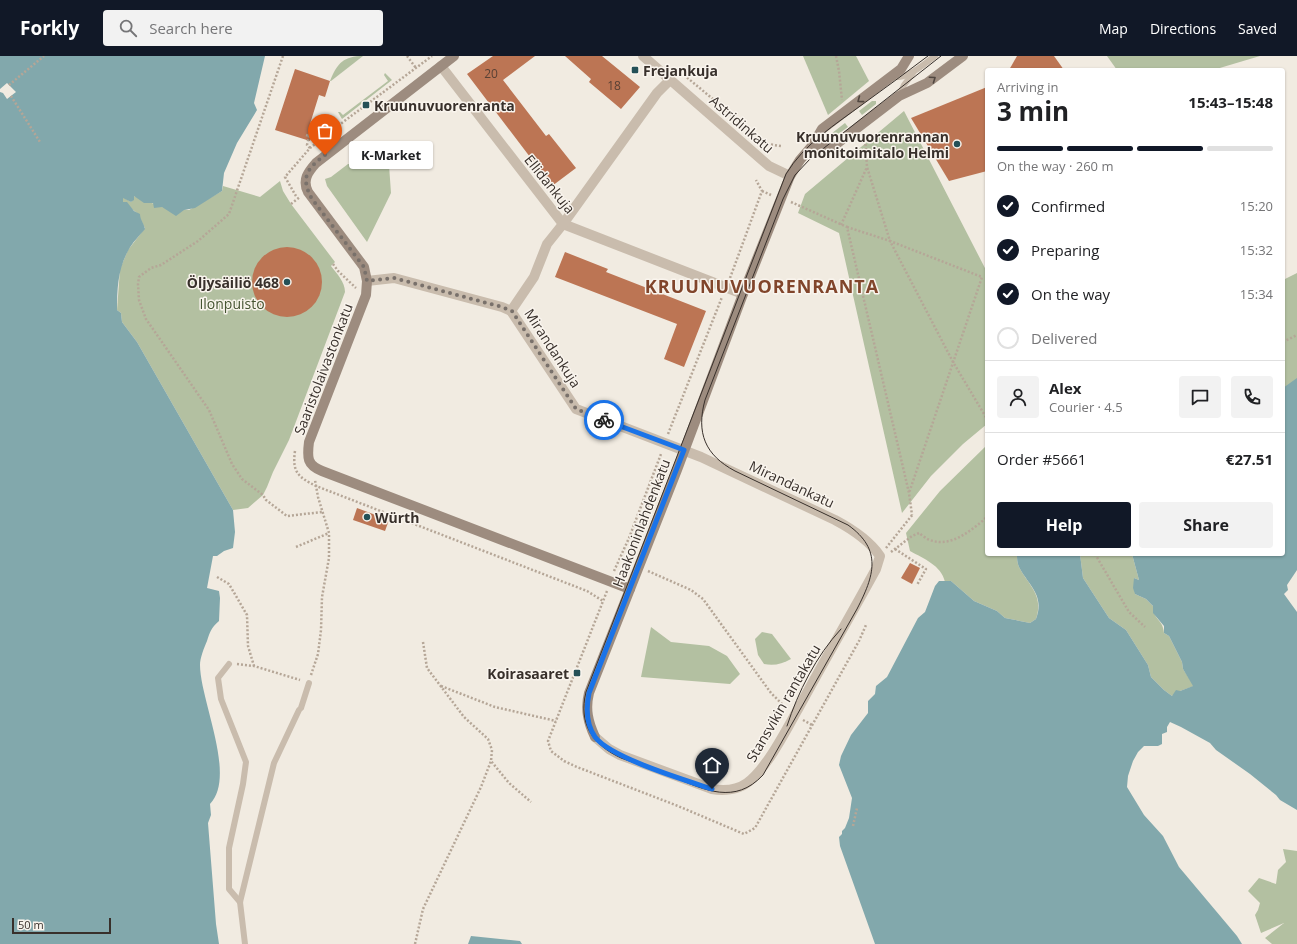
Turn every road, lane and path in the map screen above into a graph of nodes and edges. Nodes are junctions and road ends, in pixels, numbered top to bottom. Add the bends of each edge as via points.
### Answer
1 (44, 56) edge
2 (283, 56) edge
3 (407, 56) edge
4 (454, 56) edge
5 (642, 56) edge
6 (836, 56) edge
7 (909, 56) edge
8 (935, 56) edge
9 (963, 56) edge
10 (441, 66) junction
11 (416, 68) dead end
12 (679, 71) dead end
13 (914, 72) junction
14 (891, 77) junction
15 (670, 80) junction
16 (9, 85) dead end
17 (11, 96) dead end
18 (899, 96) junction
19 (842, 102) dead end
20 (314, 121) dead end
21 (864, 132) dead end
22 (308, 135) junction
23 (326, 136) dead end
24 (40, 142) dead end
25 (781, 146) dead end
26 (812, 146) junction
27 (310, 148) dead end
28 (867, 167) junction
29 (790, 176) junction
30 (756, 180) dead end
31 (794, 203) dead end
32 (563, 224) junction
33 (841, 225) junction
34 (847, 227) junction
35 (890, 241) junction
36 (333, 264) dead end
37 (363, 282) junction
38 (726, 287) junction
39 (743, 294) junction
40 (512, 311) junction
41 (1297, 335) edge
42 (1285, 341) edge
43 (953, 362) junction
44 (985, 416) edge
45 (665, 442) junction
46 (296, 445) dead end
47 (684, 450) junction
48 (664, 465) dead end
49 (314, 468) junction
50 (316, 486) junction
51 (909, 493) junction
52 (322, 512) junction
53 (985, 518) edge
54 (329, 533) junction
55 (296, 547) dead end
56 (895, 549) junction
57 (1096, 556) edge
58 (879, 560) junction
59 (626, 562) dead end
60 (639, 567) junction
61 (216, 577) dead end
62 (610, 582) junction
63 (917, 585) dead end
64 (630, 589) junction
65 (603, 601) junction
66 (866, 625) dead end
67 (1145, 627) dead end
68 (423, 642) dead end
69 (229, 664) joint
70 (254, 666) junction
71 (309, 683) junction
72 (440, 686) junction
73 (794, 716) junction
74 (557, 721) junction
75 (595, 737) joint
76 (491, 761) junction
77 (531, 802) dead end
78 (856, 808) dead end
79 (849, 818) dead end
80 (854, 819) junction
81 (853, 826) dead end
82 (240, 902) junction
83 (245, 944) edge
84 (414, 944) edge

1 - 16 path
2 - 52 path via 229,214 198,241 139,277 139,300 146,320 208,410 232,464 242,478 287,516
3 - 11 path
4 - 10 street, Saaristolaivastonkatu
5 - 15 street, Astridinkatu
6 - 19 path
7 - 14 street, Haakoninlahdenkatu via 901,69
8 - 13 lane, Haakoninlahdenkatu
18 -> 9 street, Haakoninlahdenkatu via 927,83
10 - 32 street, Ellidankuja
10 - 37 street, Saaristolaivastonkatu via 316,163 305,180 306,190 312,199 364,267
12 - 25 path via 767,144
13 - 14 lane, Haakoninlahdenkatu via 900,78
13 - 18 lane, Haakoninlahdenkatu via 904,84
14 -> 26 street, Haakoninlahdenkatu via 822,129
15 - 29 street, Astridinkatu via 769,166
15 - 32 street via 657,93
17 - 24 path
18 - 26 street, Haakoninlahdenkatu via 835,145
20 - 22 path
21 - 28 path
22 - 23 path
22 - 27 path via 307,145
26 - 29 street, Haakoninlahdenkatu
28 - 33 path
28 - 35 path
29 - 39 street, Haakoninlahdenkatu
30 - 38 path via 762,191
31 - 33 path
32 - 38 street, Ellidankuja
32 - 40 street via 547,244 534,277
33 - 34 path
34 - 35 path
34 - 51 path
35 - 43 path
35 - 43 path via 982,277
36 - 37 path via 358,291
37 - 40 street, Mirandankuja via 394,278
37 - 49 street, Saaristolaivastonkatu via 366,296 309,442 307,452
38 - 39 street, Ellidankuja
38 - 45 path
39 - 47 street, Haakoninlahdenkatu
40 - 45 street, Mirandankuja via 576,409
41 - 42 path
43 - 44 path
43 - 51 path
45 - 47 street, Mirandankuja
45 - 62 path
46 - 50 path via 296,472 302,479
47 - 58 street, Mirandankatu via 835,520 874,547
47 - 60 street, Haakoninlahdenkatu
48 - 59 path
49 - 50 path
49 - 62 street
50 - 52 path
50 - 65 path via 587,591
51 - 58 path via 913,514
52 - 54 path
53 - 56 path via 956,540 930,540 919,533
54 - 55 path
54 - 71 path via 329,558 322,597 322,630
56 - 58 path
56 - 63 path via 926,569
57 - 67 path via 1129,612
58 - 73 street, Stansvikin rantakatu
60 - 64 street, Haakoninlahdenkatu
60 - 73 path via 691,590 703,599 771,693
61 - 70 path via 229,584 247,615 248,646
62 - 64 street
62 - 65 path
64 - 75 street, Haakoninlahdenkatu via 589,693 587,716
65 - 74 path
66 - 74 path via 755,828 744,834 564,761 551,751 548,741
68 - 72 path via 427,668
69 - 70 path
69 - 82 lane via 218,678 221,699 246,762 229,848 229,889
70 - 71 path
71 - 82 lane via 301,708 274,763
72 - 74 path via 495,707
72 - 76 path via 464,717 488,740 492,750
73 - 75 street, Stansvikin rantakatu via 759,773 746,784 730,790 712,789 627,758 609,749
76 - 77 path via 509,783
76 - 84 path via 423,909
78 - 80 path
79 - 80 path
80 - 81 path
82 - 83 lane

